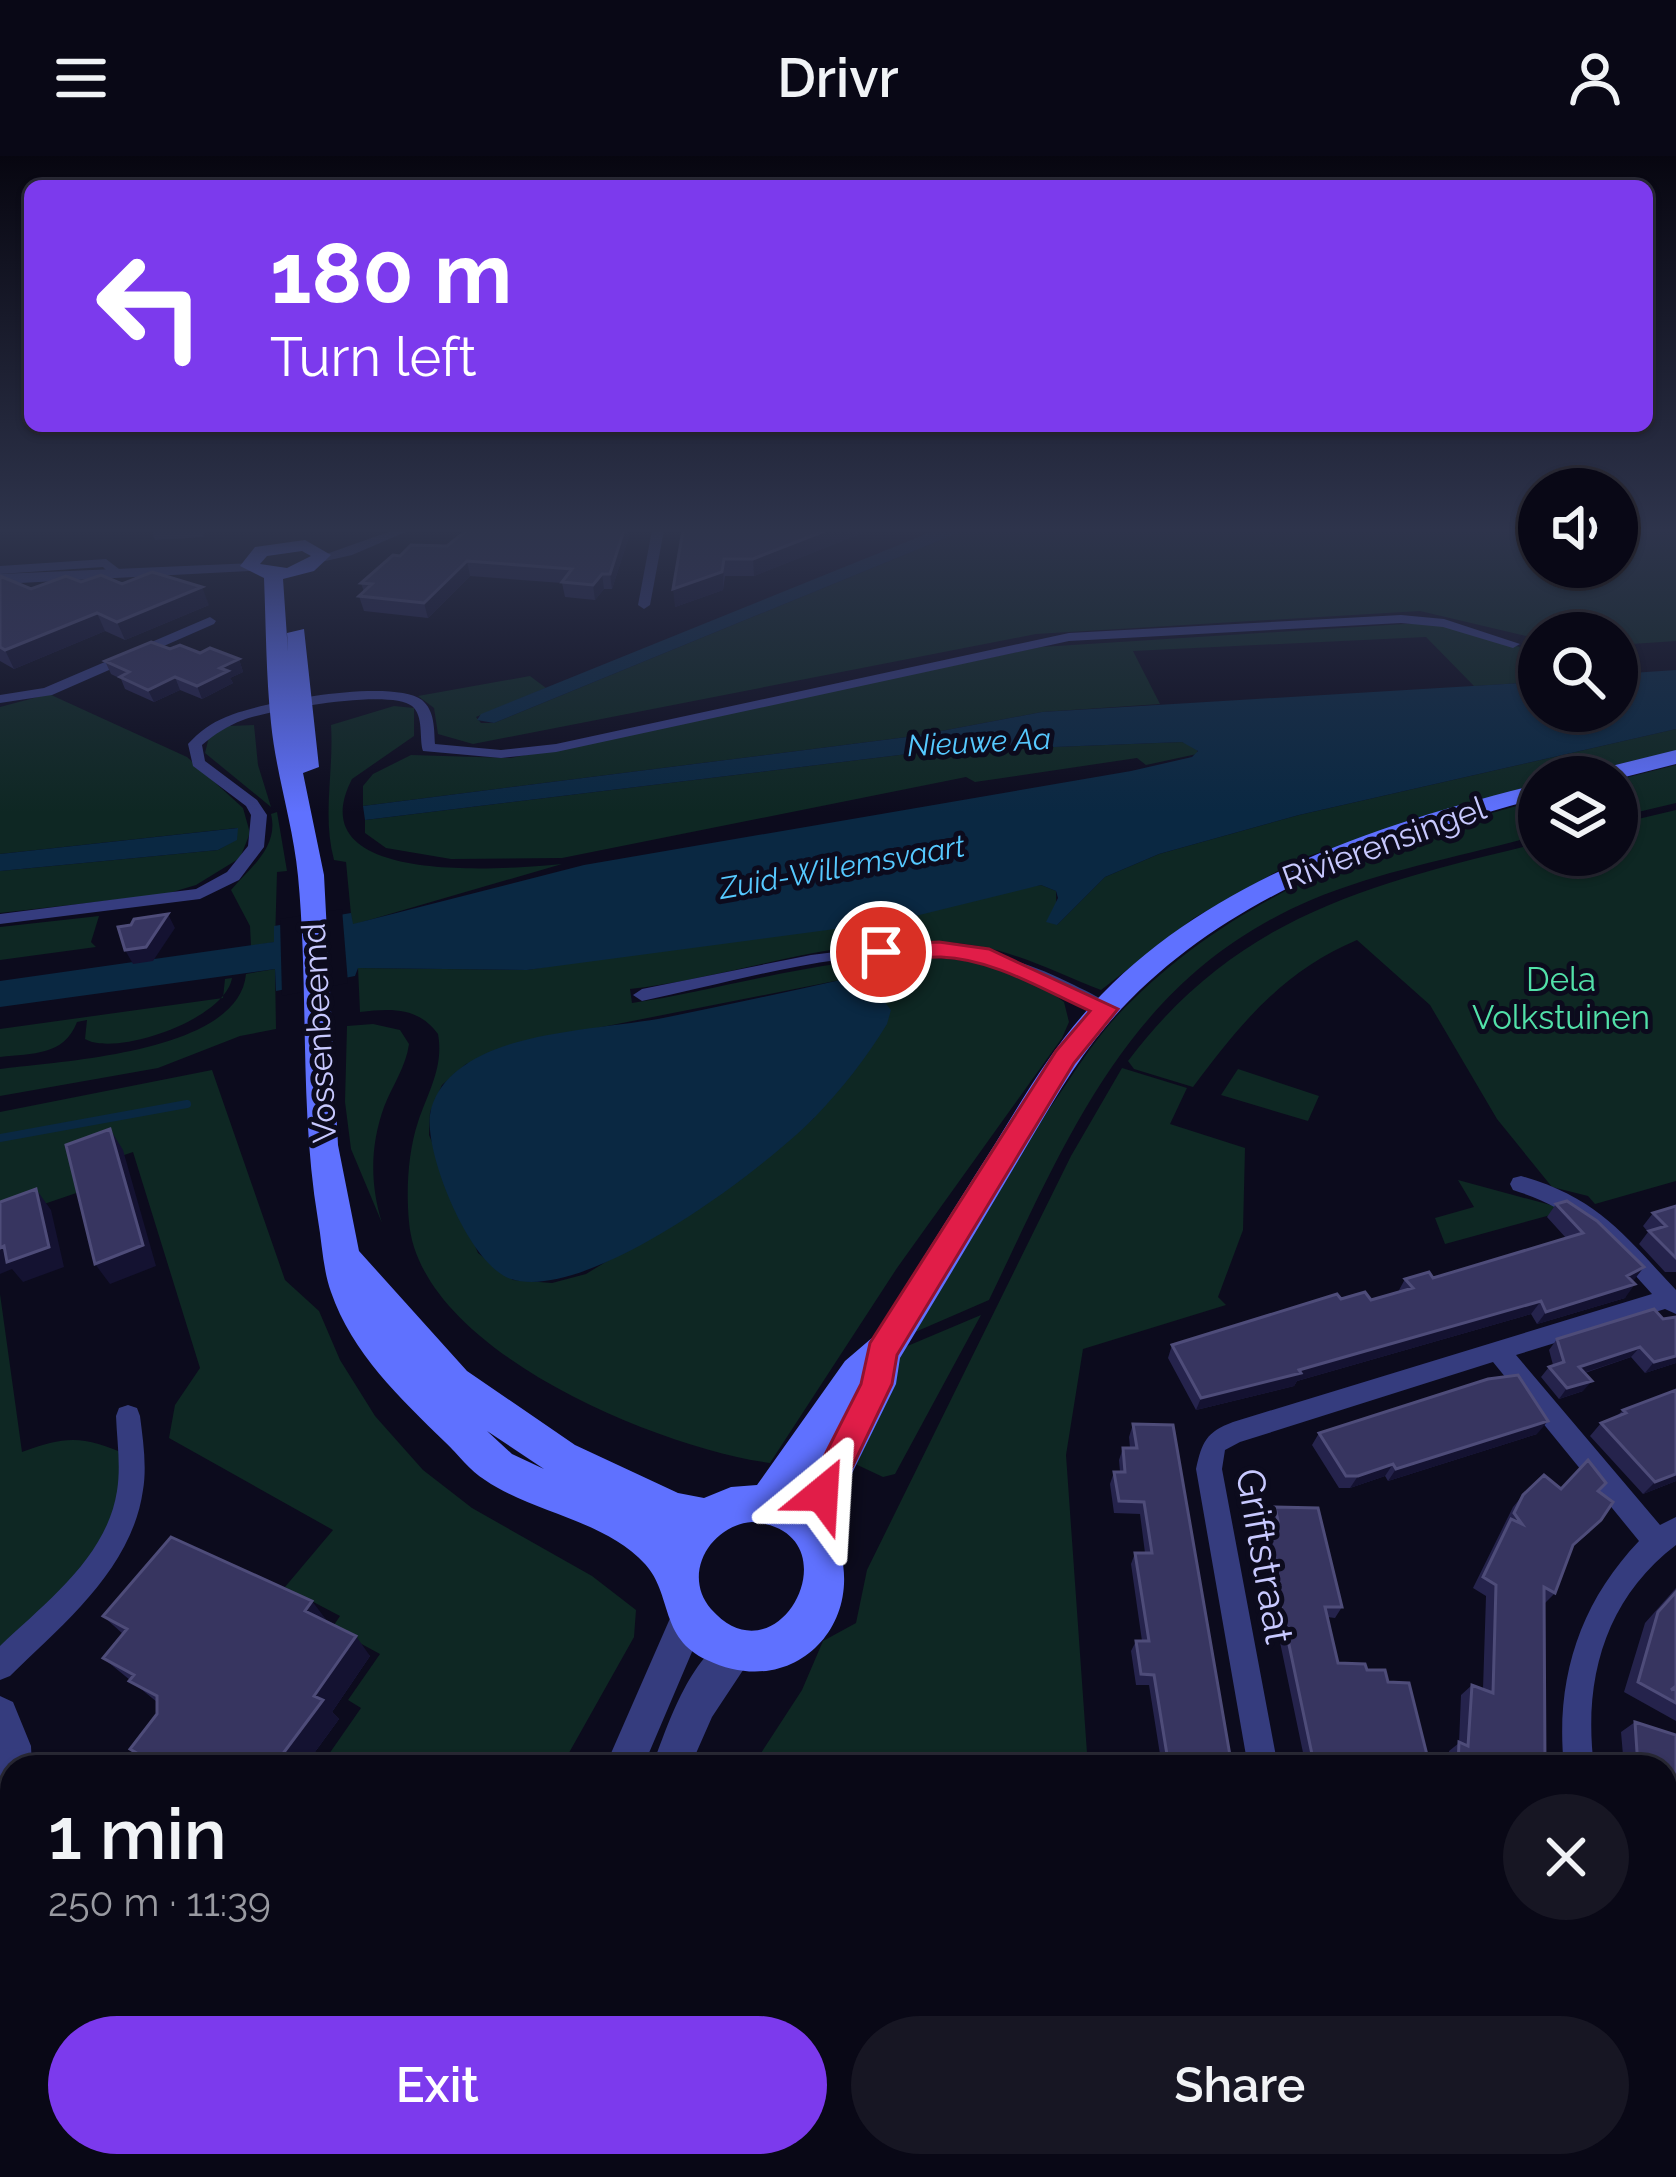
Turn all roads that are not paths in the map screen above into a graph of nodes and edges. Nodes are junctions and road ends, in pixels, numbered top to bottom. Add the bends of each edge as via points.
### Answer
1 (202, 624) edge
2 (286, 624) edge
3 (1308, 624) edge
4 (1451, 624) edge
5 (1513, 644) dead end
6 (0, 699) edge
7 (292, 706) junction
8 (1676, 757) edge
9 (1638, 766) edge
10 (1518, 797) edge
11 (0, 920) edge
12 (641, 995) dead end
13 (1106, 1009) junction
14 (1521, 1184) dead end
15 (346, 1261) junction
16 (1672, 1302) edge
17 (881, 1353) junction
18 (1500, 1353) junction
19 (128, 1416) dead end
20 (767, 1505) junction
21 (710, 1518) junction
22 (806, 1524) junction
23 (1666, 1535) edge
24 (682, 1598) junction
25 (739, 1649) junction
26 (0, 1666) edge
27 (0, 1715) edge
28 (12, 1755) edge
29 (628, 1755) edge
30 (676, 1755) edge
31 (1261, 1755) edge
32 (1578, 1755) edge

1 - 6 street via 47,692
2 - 7 main road, Vossenbeemd
3 - 7 street via 1069,638 502,754 428,748 417,701
4 - 5 street
7 - 11 street via 221,722 195,744 198,763 259,815 256,847 216,889
7 - 15 main road, Vossenbeemd via 290,784 311,875 322,1145
8 - 9 main road
10 - 13 main road, Rivierensingel via 1368,842 1277,880 1196,928
12 - 13 street via 827,960 939,950 981,954
13 - 17 main road, Rivierensingel via 1065,1057
14 - 16 street, Griftstraat via 1582,1206
15 - 21 main road, Vossenbeemd via 370,1280 427,1358 527,1439 680,1516
15 - 24 main road, Vossenbeemd via 348,1290 366,1327 433,1408 498,1467 638,1532 662,1552
16 - 18 street, Griftstraat
17 - 20 main road, Rivierensingel via 858,1372
17 - 22 main road, Rivierensingel via 877,1384
18 - 23 street
18 - 31 street, Griftstraat via 1214,1443 1209,1469
19 - 26 street via 128,1503 109,1545
20 - 21 main road
20 - 22 main road
21 - 24 main road via 686,1544
22 - 25 main road via 826,1562 819,1606 787,1640
23 - 32 street via 1624,1572 1600,1610 1576,1698
24 - 25 main road via 702,1634
24 - 29 street
25 - 30 street via 718,1670
27 - 28 street

